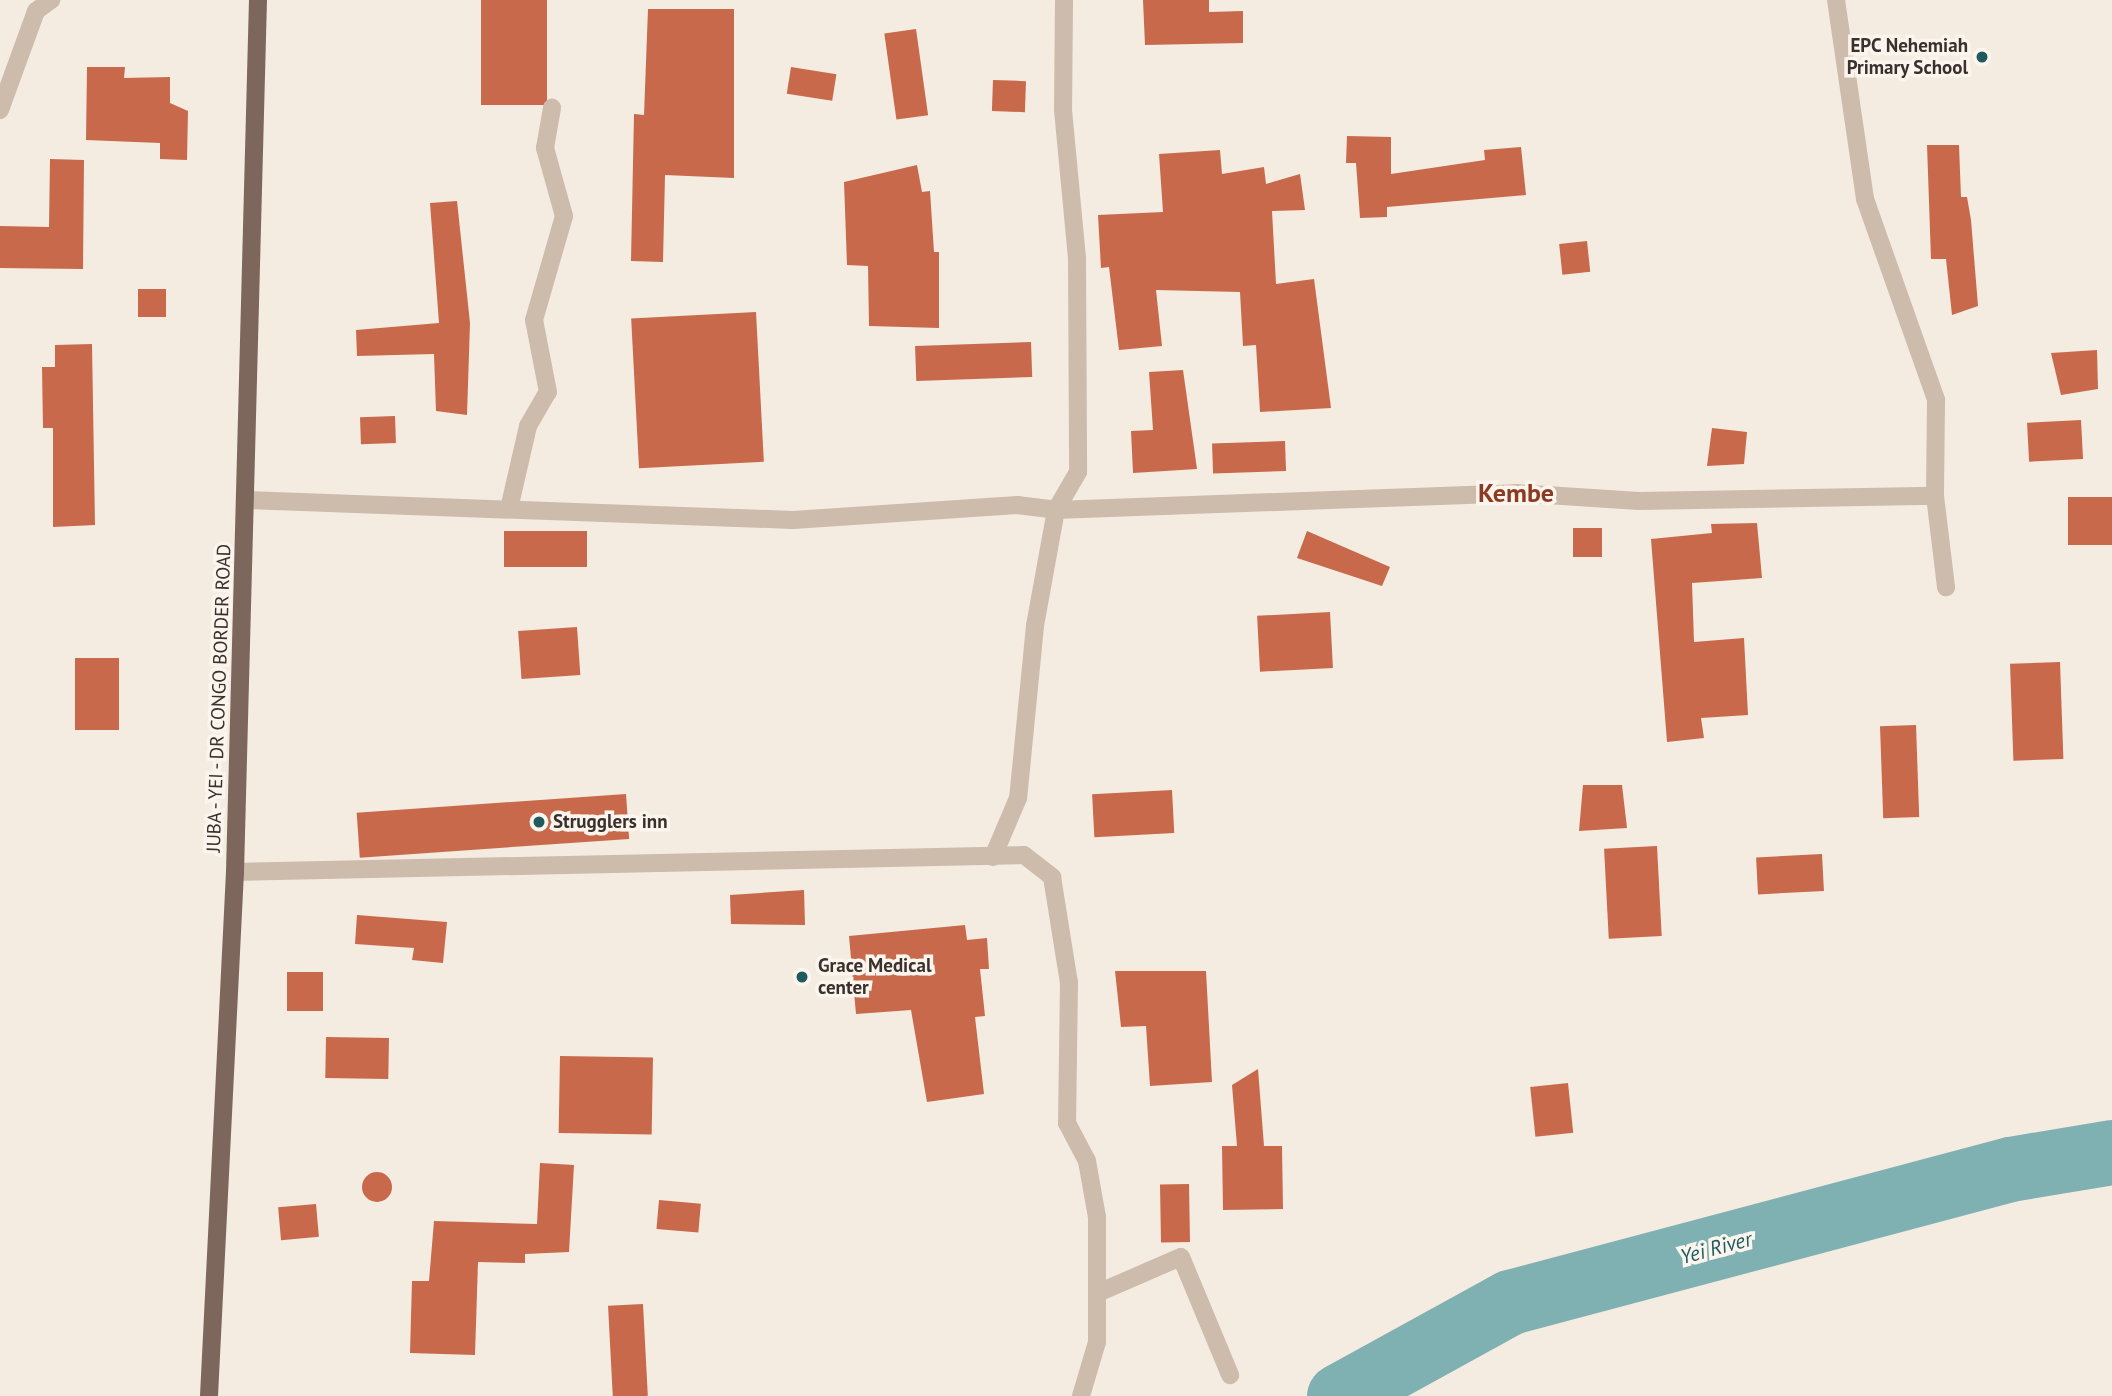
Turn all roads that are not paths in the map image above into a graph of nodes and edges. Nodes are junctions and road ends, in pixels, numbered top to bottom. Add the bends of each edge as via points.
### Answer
1 (51, 0) edge
2 (258, 0) edge
3 (1065, 0) edge
4 (1836, 0) edge
5 (552, 108) dead end
6 (0, 110) edge
7 (1935, 496) junction
8 (246, 500) junction
9 (509, 509) junction
10 (1056, 510) junction
11 (1946, 587) dead end
12 (993, 857) junction
13 (235, 872) junction
14 (1100, 1292) junction
15 (1230, 1375) dead end
16 (209, 1396) edge
17 (1081, 1396) edge

1 - 6 street via 36,12
2 - 8 main road, JUBA - YEI - DR CONGO BORDER ROAD
3 - 10 street via 1063,110 1077,258 1078,472
4 - 7 street via 1865,200 1936,400
5 - 9 street via 545,148 564,216 534,320 548,393 528,426
7 - 10 street via 1639,501 1516,493
7 - 11 street
8 - 9 street
8 - 13 main road, JUBA - YEI - DR CONGO BORDER ROAD
9 - 10 street via 793,520 1017,505
10 - 12 street via 1035,625 1018,798
12 - 13 street
12 - 14 street via 1024,855 1052,877 1069,984 1067,1124 1087,1161
13 - 16 main road, JUBA - YEI - DR CONGO BORDER ROAD
14 - 15 street via 1181,1257
14 - 17 street via 1097,1342

